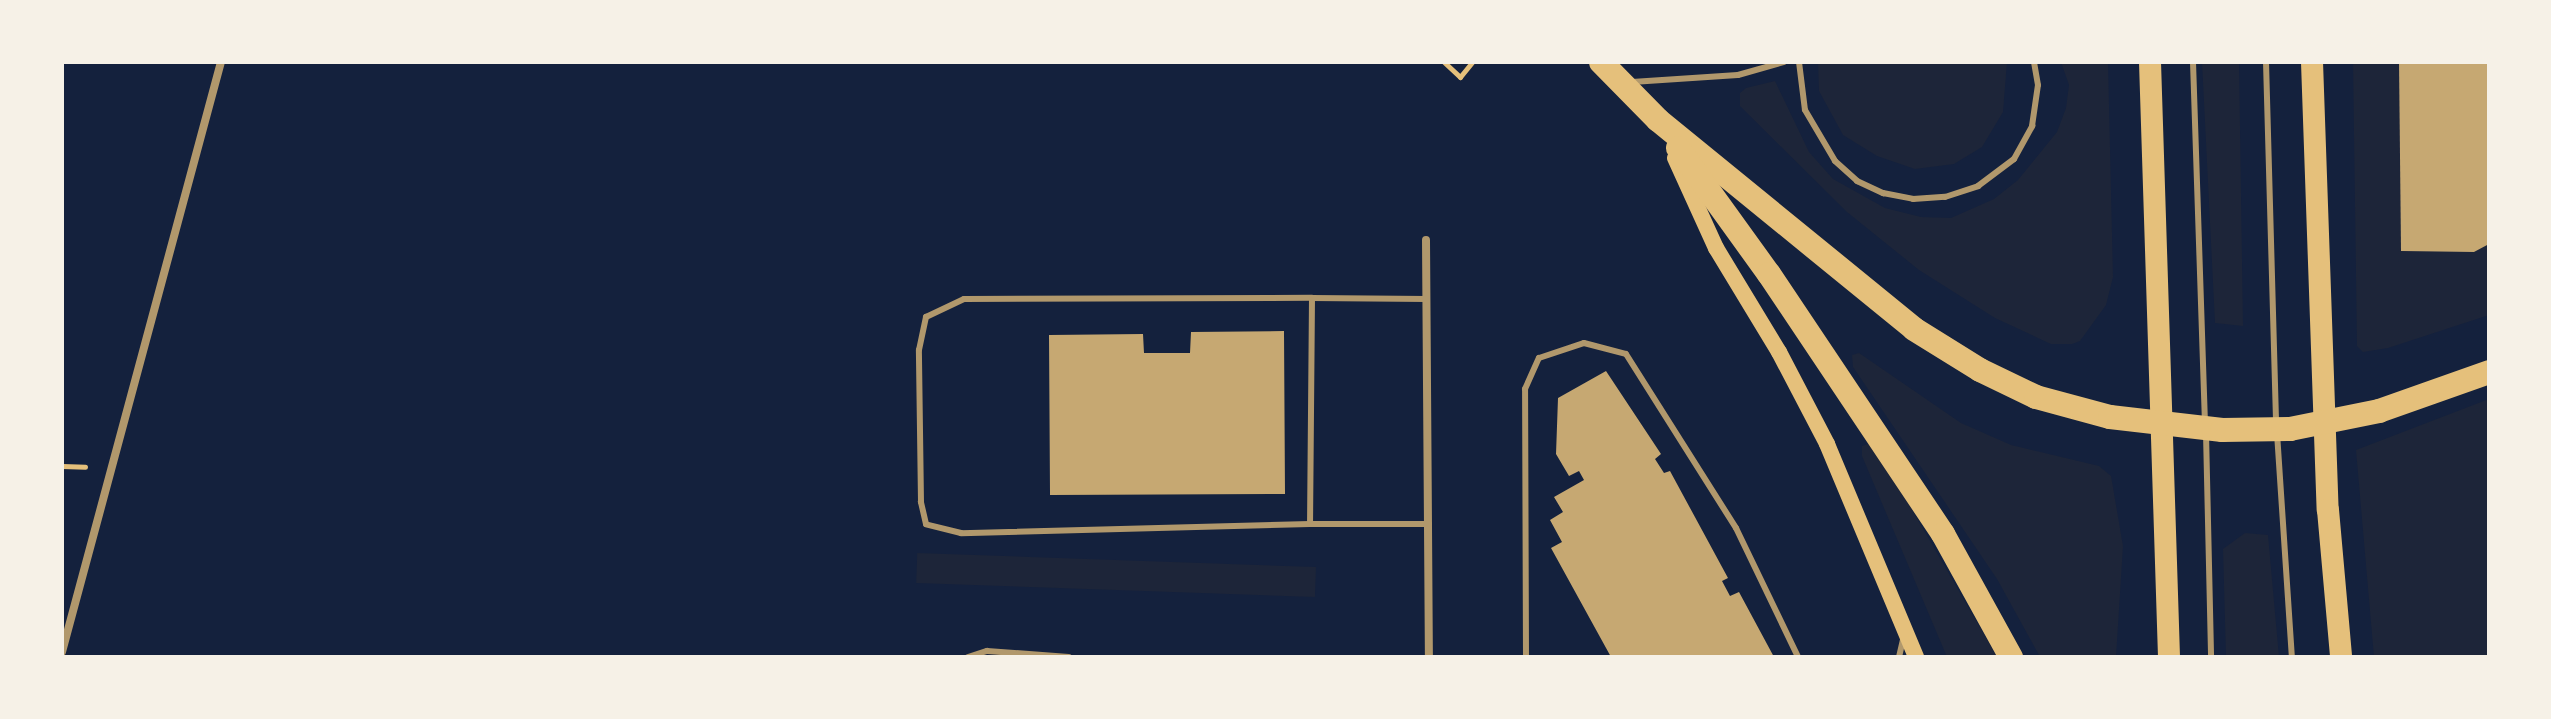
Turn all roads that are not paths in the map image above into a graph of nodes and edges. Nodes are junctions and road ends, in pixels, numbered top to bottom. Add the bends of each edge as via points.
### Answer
1 (221, 62) edge
2 (1601, 62) edge
3 (1784, 62) edge
4 (1799, 62) edge
5 (2034, 62) edge
6 (2150, 62) edge
7 (2193, 62) edge
8 (2266, 62) edge
9 (2312, 62) edge
10 (1621, 82) junction
11 (1658, 120) junction
12 (1426, 240) dead end
13 (1312, 298) junction
14 (1427, 299) junction
15 (2489, 372) edge
16 (1310, 524) junction
17 (1429, 524) junction
18 (1906, 628) junction
19 (62, 652) edge
20 (968, 657) edge
21 (1069, 657) edge
22 (1429, 657) edge
23 (1526, 657) edge
24 (1798, 657) edge
25 (1899, 657) edge
26 (1916, 657) edge
27 (2011, 657) edge
28 (2169, 657) edge
29 (2211, 657) edge
30 (2292, 657) edge
31 (2341, 657) edge

1 - 19 street
2 - 10 highway
3 - 10 lane via 1738,75
4 - 5 lane via 1805,110 1835,161 1857,181 1913,199 1945,197 1978,186 2014,159 2032,126 2038,85
6 - 28 highway
7 - 29 lane
8 - 30 lane via 2272,330
9 - 31 highway via 2319,330
10 - 11 highway
11 - 15 highway via 1914,329 2036,397 2110,417 2222,430 2290,429 2379,411
11 - 18 main road via 1716,248 1827,444
11 - 27 highway via 1769,274 1943,534
12 - 14 street
13 - 14 lane
13 - 16 lane
13 - 16 lane via 964,299 926,317 919,350 921,502 926,524 961,533
14 - 17 street
16 - 17 lane
17 - 22 street
18 - 25 lane
18 - 26 main road
20 - 21 lane via 987,651
23 - 24 lane via 1525,389 1539,358 1584,343 1626,354 1736,528

